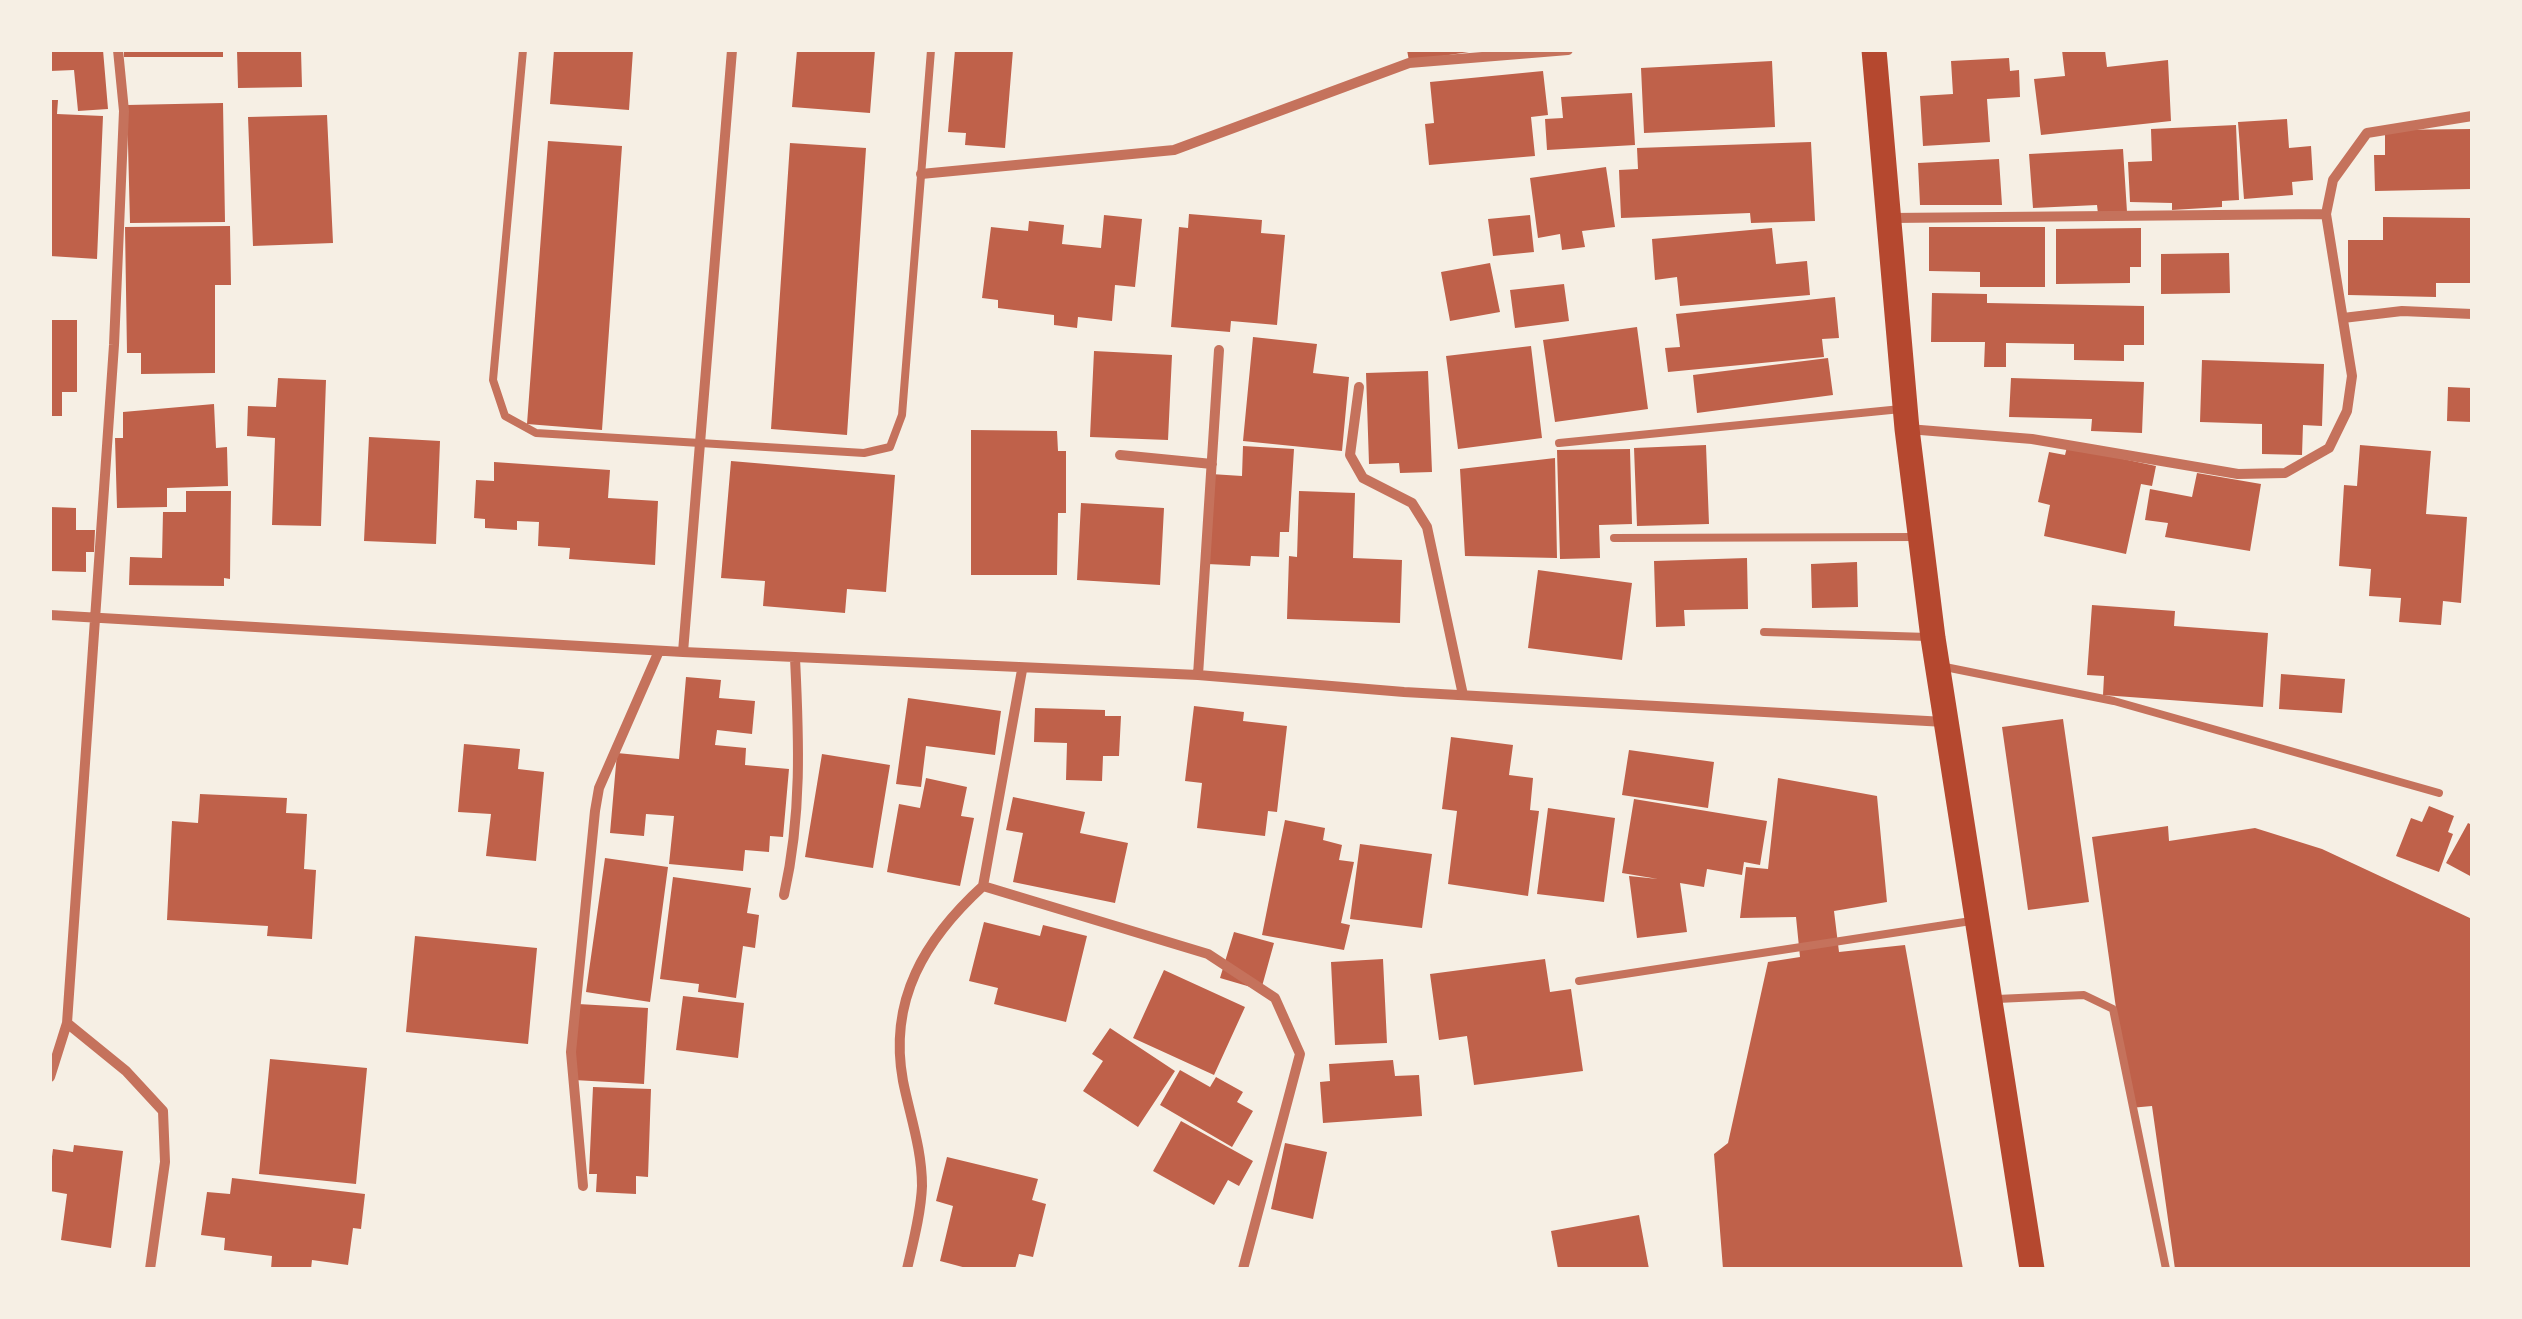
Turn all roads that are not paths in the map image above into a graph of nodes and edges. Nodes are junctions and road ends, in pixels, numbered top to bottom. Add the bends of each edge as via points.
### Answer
1 (118, 50) edge
2 (523, 50) edge
3 (732, 50) edge
4 (931, 50) edge
5 (1568, 50) edge
6 (1874, 50) edge
7 (2472, 116) edge
8 (921, 174) junction
9 (2326, 214) junction
10 (1889, 218) junction
11 (2472, 314) edge
12 (2343, 318) junction
13 (1219, 350) dead end
14 (1359, 387) dead end
15 (1906, 419) junction
16 (1558, 443) dead end
17 (698, 445) junction
18 (1120, 456) dead end
19 (1212, 464) junction
20 (1921, 537) junction
21 (1614, 538) dead end
22 (50, 615) edge
23 (95, 617) junction
24 (1764, 632) dead end
25 (1933, 638) junction
26 (659, 651) junction
27 (684, 652) junction
28 (795, 658) junction
29 (1938, 666) junction
30 (1022, 670) junction
31 (1198, 675) junction
32 (1463, 695) junction
33 (1946, 722) junction
34 (2439, 792) dead end
35 (983, 886) junction
36 (784, 895) dead end
37 (1976, 920) junction
38 (1579, 981) dead end
39 (1988, 1000) junction
40 (67, 1023) junction
41 (50, 1077) edge
42 (583, 1186) dead end
43 (150, 1269) edge
44 (907, 1269) edge
45 (1242, 1269) edge
46 (2032, 1269) edge
47 (2166, 1269) edge

1 - 23 street via 122,150
2 - 17 lane via 493,380 505,416 536,433
3 - 17 street
4 - 8 lane
5 - 8 street via 1409,63 1174,150
6 - 10 main road
7 - 9 street via 2366,133 2332,180
8 - 17 lane via 902,415 890,447 864,454
9 - 10 street
9 - 12 street
10 - 15 main road
11 - 12 street via 2402,311
12 - 15 street via 2352,376 2347,410 2329,448 2284,472 2238,474
13 - 19 street
14 - 32 street via 1350,455 1363,478 1412,503 1426,527
15 - 16 lane
15 - 20 main road
17 - 27 street
18 - 19 street
19 - 31 street
20 - 21 lane
20 - 25 main road
22 - 23 street
23 - 26 street
23 - 40 street
24 - 25 lane
25 - 29 main road
26 - 27 street
26 - 42 street via 595,811 571,1052
27 - 28 street
28 - 30 street
28 - 36 street via 801,780
29 - 33 main road
29 - 34 lane via 2114,702
30 - 31 street
30 - 35 street
31 - 32 street
32 - 33 street
33 - 37 main road
35 - 44 street via 948,919 917,967 897,1029 922,1187
35 - 45 street via 1208,954 1275,998 1300,1054
37 - 38 lane
37 - 39 main road
39 - 46 main road
39 - 47 lane via 2084,995 2112,1008
40 - 41 street
40 - 43 street via 126,1070 164,1112 165,1162

